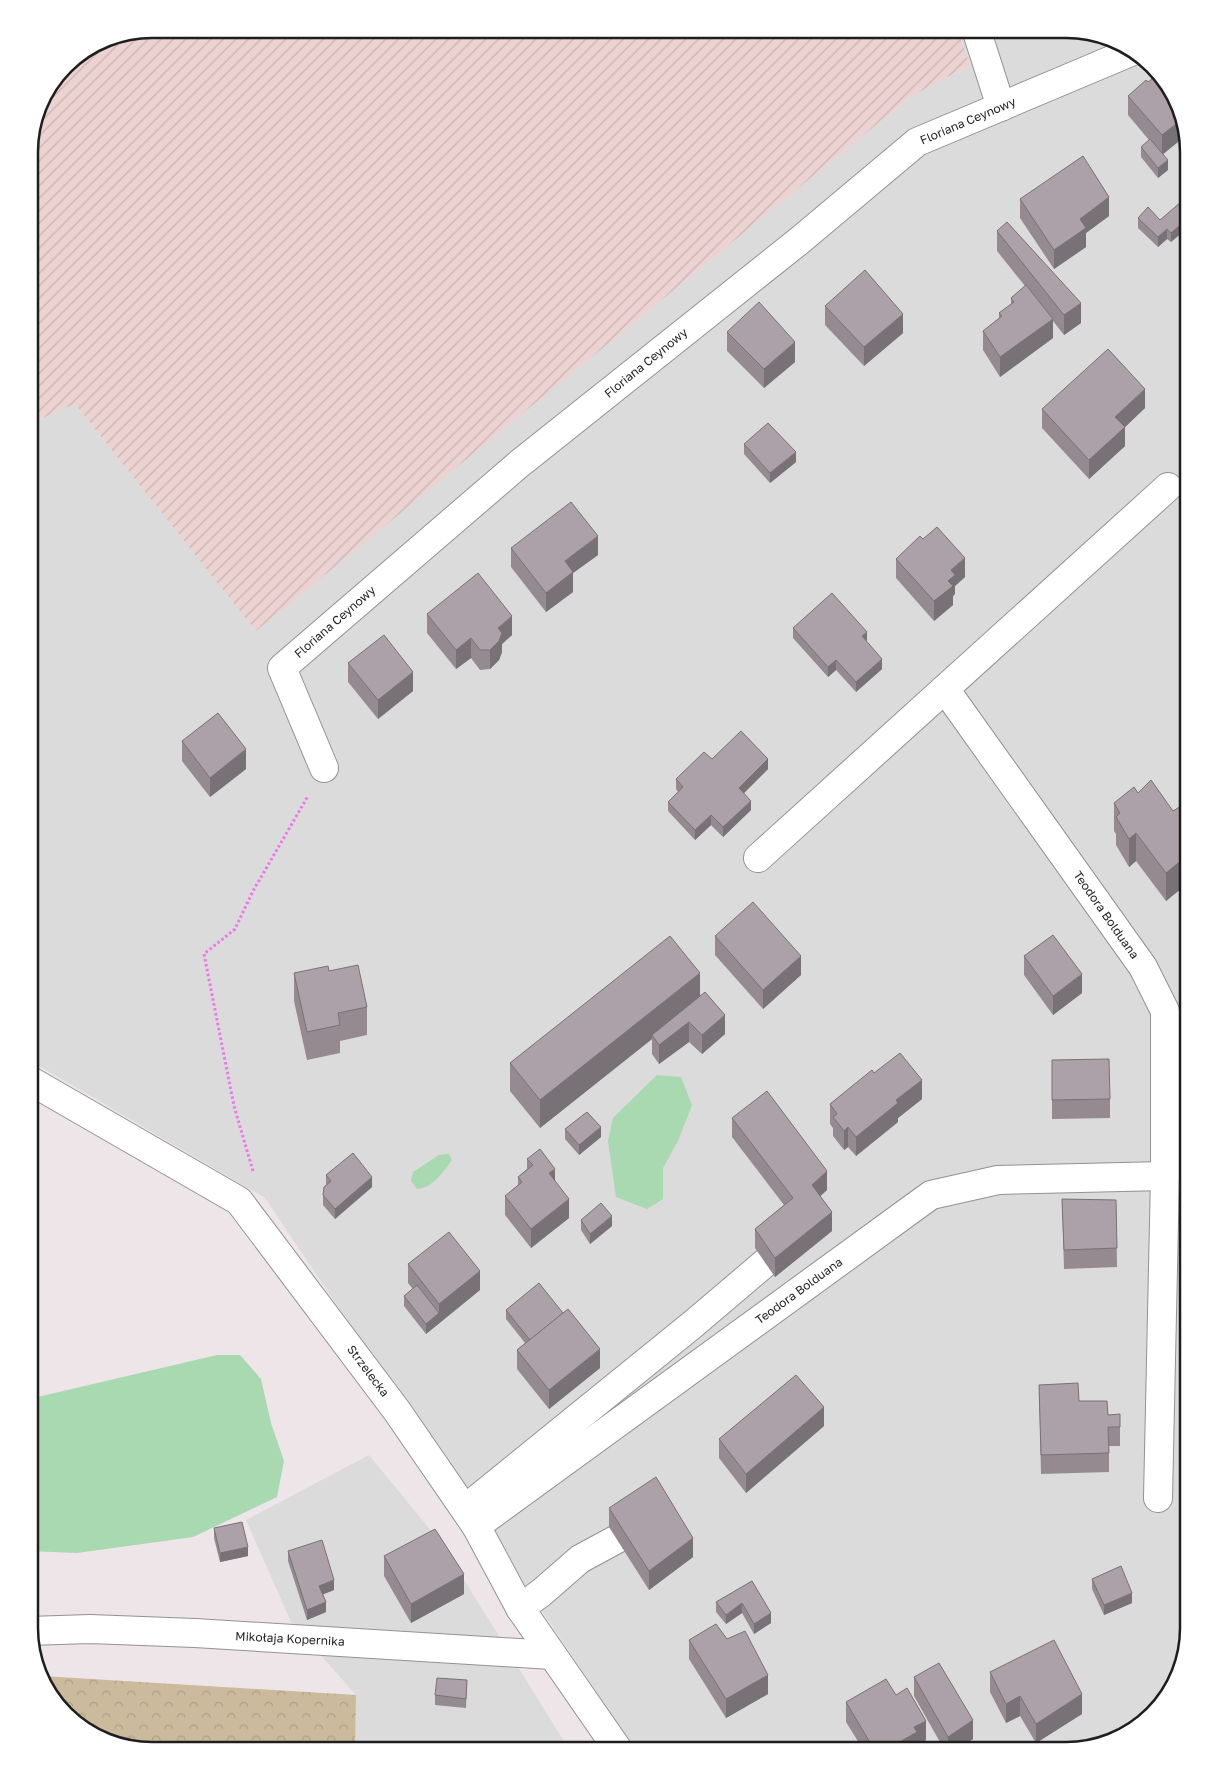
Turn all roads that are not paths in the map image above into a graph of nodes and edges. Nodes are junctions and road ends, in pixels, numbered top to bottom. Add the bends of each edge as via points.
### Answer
1 (979, 38) edge
2 (1125, 55) edge
3 (1000, 107) junction
4 (1168, 487) dead end
5 (945, 689) junction
6 (324, 768) road end
7 (758, 858) dead end
8 (38, 1085) edge
9 (1165, 1176) junction
10 (765, 1263) edge
11 (1158, 1498) dead end
12 (470, 1518) junction
13 (617, 1539) edge
14 (520, 1608) junction
15 (38, 1631) edge
16 (551, 1656) junction
17 (613, 1742) edge

1 - 3 street
2 - 3 street, Floriana Ceynowy
3 - 6 street, Floriana Ceynowy via 918,142 519,464 282,668
4 - 5 street
5 - 7 street
5 - 9 street, Teodora Bolduana via 1143,968 1166,1012
8 - 12 street, Strzelecka via 239,1201 398,1411
9 - 11 street, Teodora Bolduana
9 - 12 street, Teodora Bolduana via 998,1180 931,1195
10 - 12 street
12 - 14 street, Strzelecka
13 - 14 street via 580,1559
14 - 16 street, Strzelecka
15 - 16 street, Mikołaja Kopernika via 195,1633
16 - 17 street, Strzelecka

